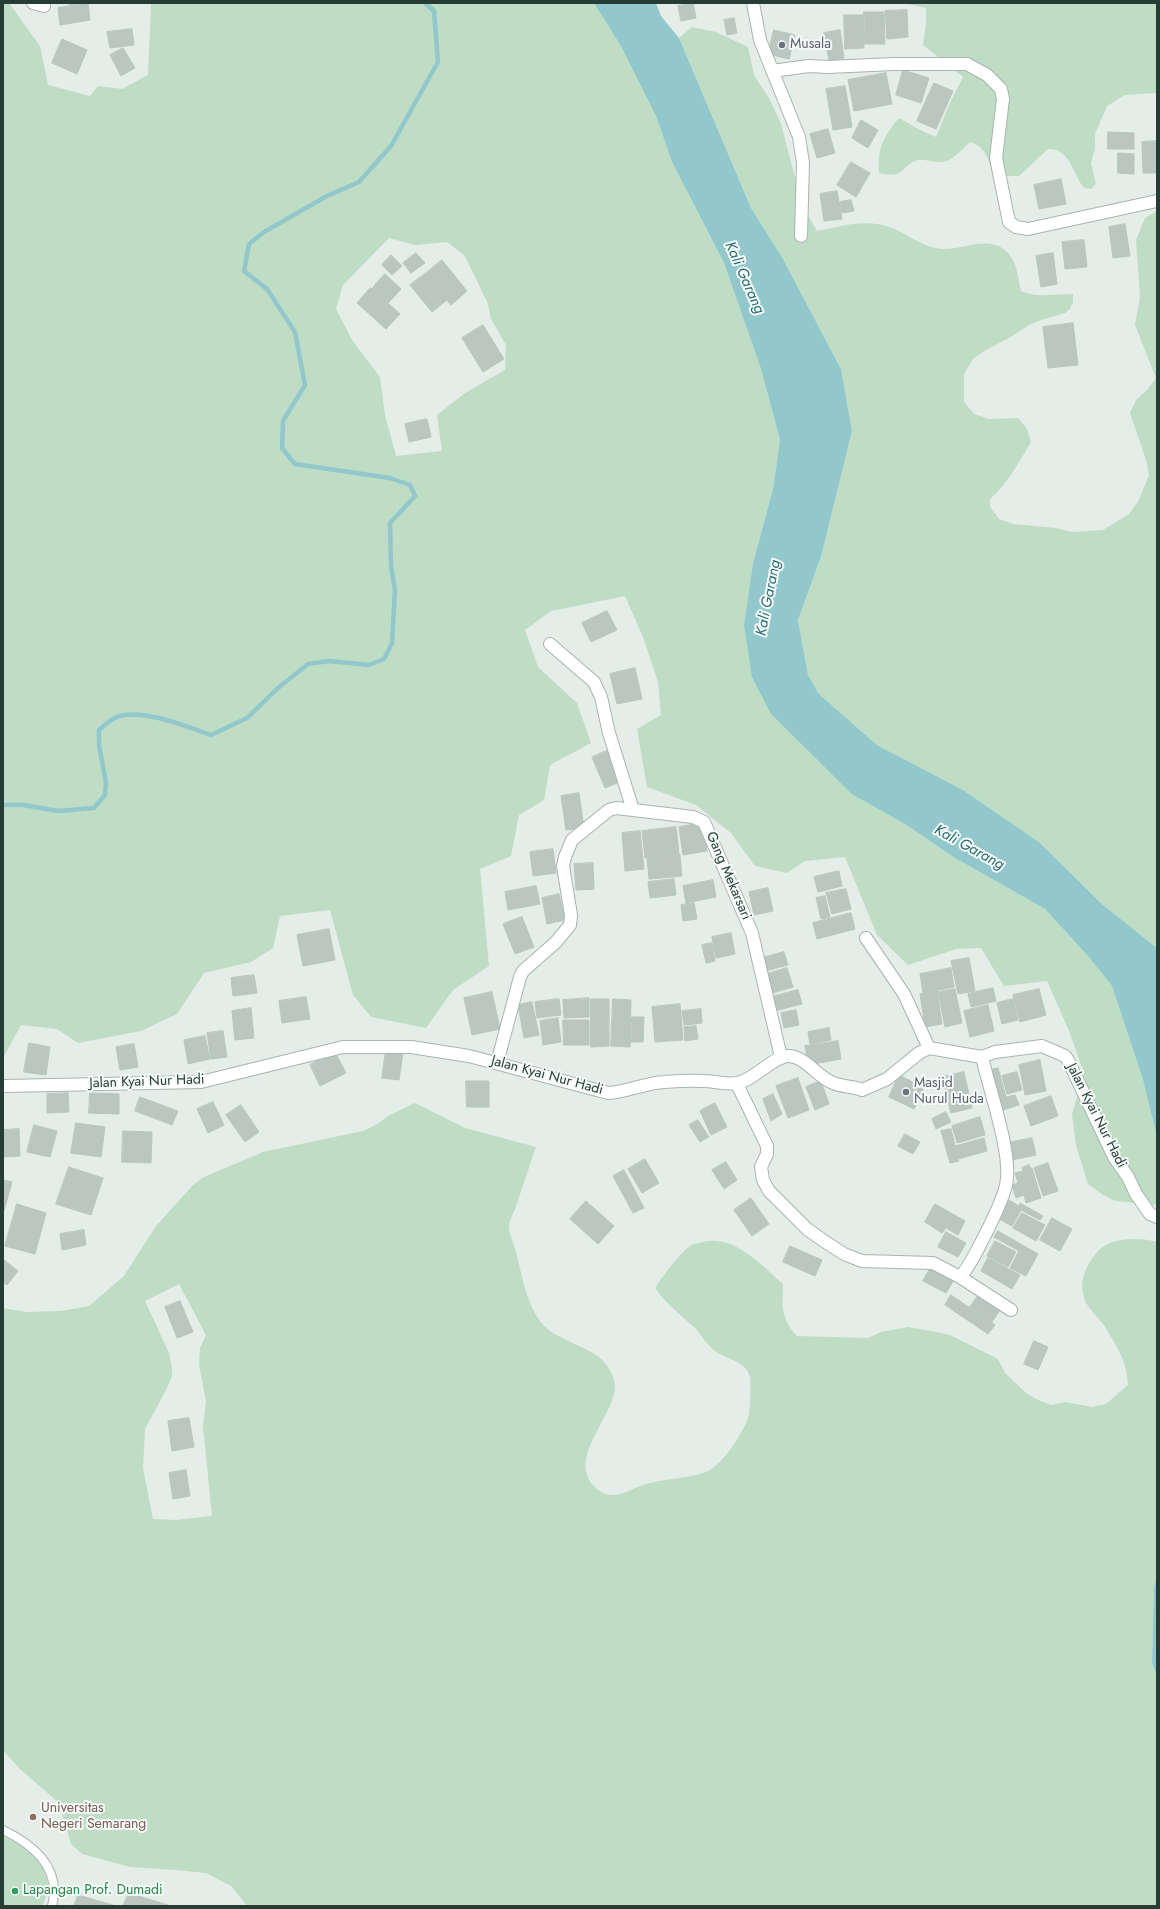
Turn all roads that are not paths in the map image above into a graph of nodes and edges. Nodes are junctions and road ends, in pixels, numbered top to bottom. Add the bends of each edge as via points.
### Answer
1 (754, 3) edge
2 (772, 71) junction
3 (1157, 201) edge
4 (801, 236) dead end
5 (550, 644) dead end
6 (633, 810) junction
7 (866, 938) dead end
8 (929, 1048) junction
9 (781, 1057) junction
10 (982, 1057) junction
11 (497, 1063) junction
12 (737, 1084) junction
13 (3, 1086) edge
14 (1157, 1217) edge
15 (960, 1277) junction
16 (1011, 1310) dead end
17 (3, 1830) edge
18 (52, 1906) edge

1 - 2 street via 758,36
2 - 3 street via 809,66 828,68 894,64 968,64 987,75 1001,89 1003,99 996,158 1009,222 1016,227 1028,229
2 - 4 street via 799,137 803,163
5 - 6 street via 594,682 601,696 609,733
6 - 9 street, Gang Mekarsari via 694,817 704,822 752,933
6 - 11 street, Gang Mekarsari via 609,810 572,840 563,866 571,915 570,925 556,942 523,971
7 - 8 street via 904,994
8 - 9 street via 887,1079 862,1090 823,1078 799,1058 789,1055
8 - 10 street, Jalan Kyai Nur Hadi
9 - 12 street, Jalan Kyai Nur Hadi via 755,1076
10 - 14 street, Jalan Kyai Nur Hadi via 995,1052 1042,1046 1065,1056 1074,1069 1114,1157 1150,1214
10 - 15 street via 1003,1137 1008,1171 996,1214 968,1269
11 - 12 street, Jalan Kyai Nur Hadi via 608,1093 662,1082 702,1081
11 - 13 street, Jalan Kyai Nur Hadi via 411,1047 343,1047 201,1082
12 - 15 street via 767,1146 767,1154 761,1167 763,1180 769,1191 807,1229 844,1254 862,1261 933,1263
15 - 16 street
17 - 18 lane via 35,1850 47,1865 55,1895

